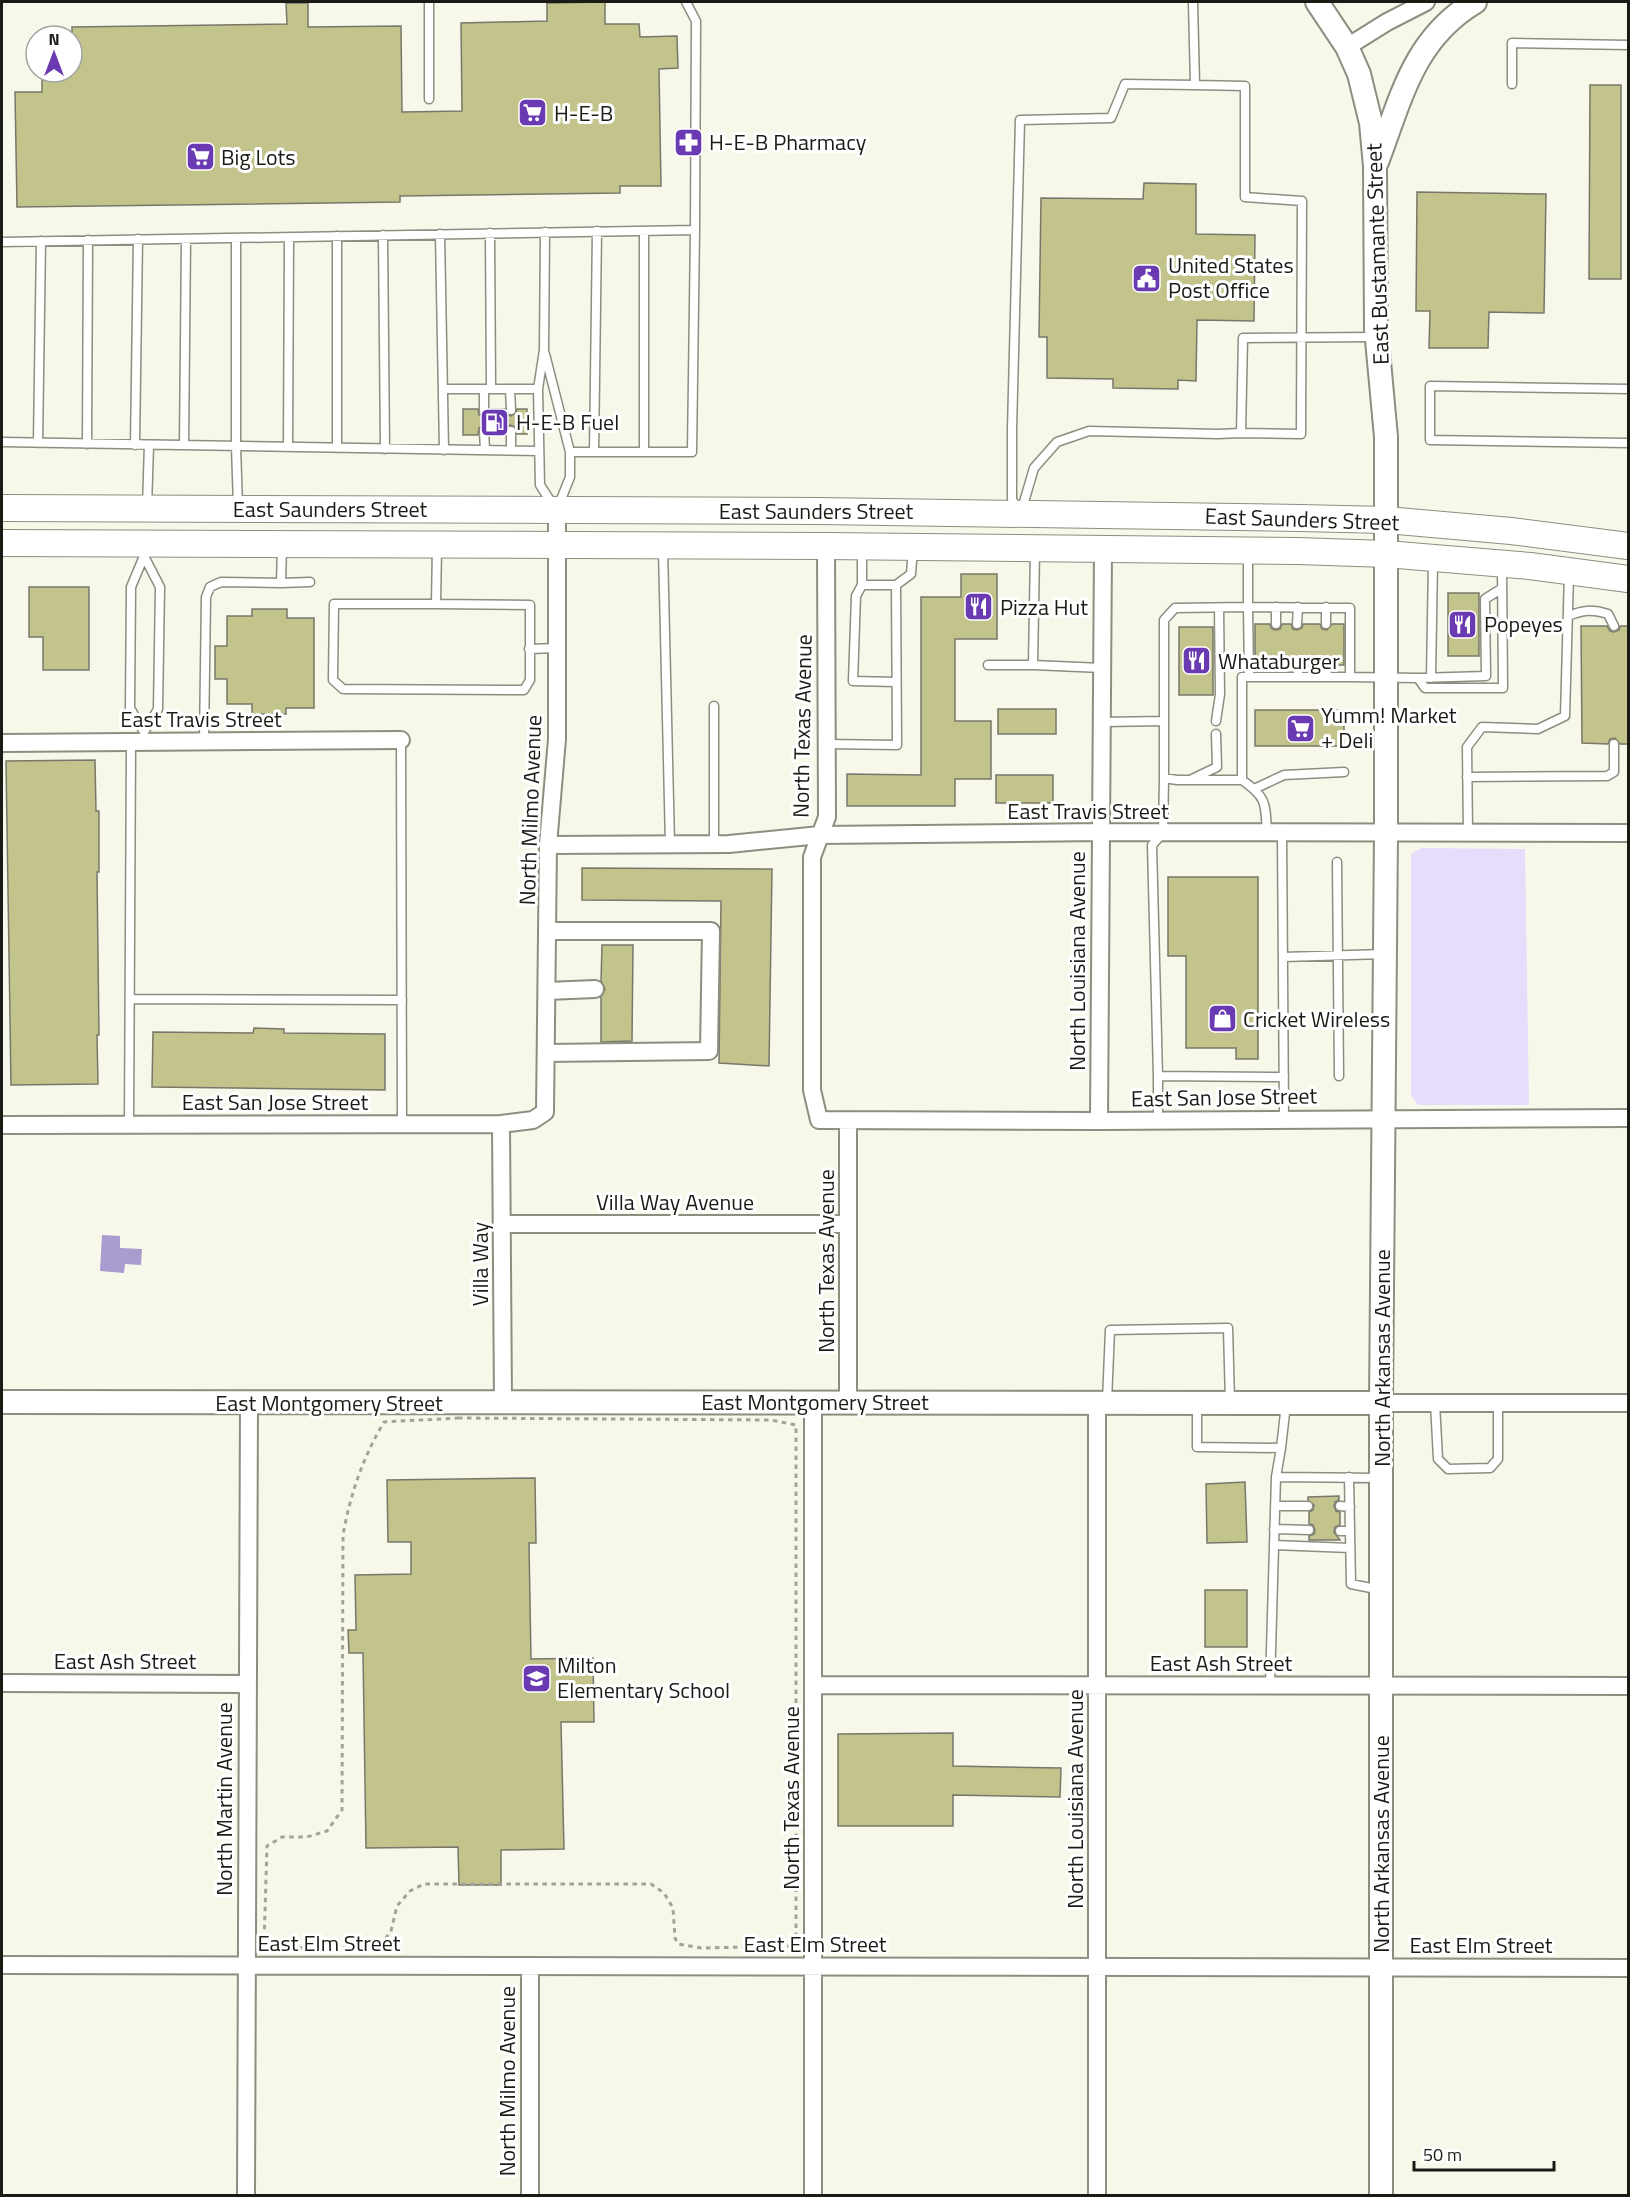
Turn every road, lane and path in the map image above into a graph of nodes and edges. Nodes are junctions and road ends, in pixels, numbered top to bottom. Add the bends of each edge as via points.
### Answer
1 (429, 2) edge
2 (686, 2) edge
3 (1193, 2) edge
4 (1317, 2) edge
5 (1426, 2) edge
6 (1475, 2) edge
7 (1629, 45) edge
8 (1347, 47) junction
9 (1512, 84) dead end
10 (1195, 85) junction
11 (429, 99) dead end
12 (1375, 166) junction
13 (694, 230) junction
14 (597, 231) junction
15 (644, 231) junction
16 (544, 232) junction
17 (490, 233) junction
18 (440, 234) junction
19 (383, 235) junction
20 (337, 236) junction
21 (289, 237) junction
22 (186, 238) junction
23 (236, 238) junction
24 (138, 239) junction
25 (88, 240) junction
26 (41, 241) junction
27 (2, 242) edge
28 (1377, 337) junction
29 (1300, 338) junction
30 (544, 350) junction
31 (443, 389) junction
32 (488, 389) junction
33 (510, 389) junction
34 (538, 389) junction
35 (1629, 389) edge
36 (511, 410) dead end
37 (484, 411) dead end
38 (484, 431) dead end
39 (511, 431) dead end
40 (1241, 433) junction
41 (2, 442) edge
42 (39, 443) junction
43 (1629, 443) edge
44 (87, 444) junction
45 (135, 445) junction
46 (149, 445) junction
47 (184, 445) junction
48 (236, 446) junction
49 (288, 447) junction
50 (337, 448) junction
51 (385, 449) junction
52 (444, 450) junction
53 (485, 450) junction
54 (511, 450) junction
55 (539, 451) junction
56 (570, 452) junction
57 (594, 452) junction
58 (644, 452) junction
59 (2, 508) edge
60 (147, 509) junction
61 (250, 509) junction
62 (557, 510) junction
63 (1018, 513) junction
64 (1387, 520) junction
65 (2, 543) edge
66 (283, 544) junction
67 (437, 544) junction
68 (557, 545) junction
69 (663, 545) junction
70 (766, 546) junction
71 (826, 546) junction
72 (862, 546) junction
73 (1629, 546) edge
74 (913, 547) junction
75 (1035, 548) junction
76 (144, 549) junction
77 (1103, 549) junction
78 (1248, 551) junction
79 (1386, 554) junction
80 (1433, 558) junction
81 (1569, 570) junction
82 (1502, 576) junction
83 (1629, 579) edge
84 (310, 582) dead end
85 (281, 583) junction
86 (862, 585) junction
87 (896, 585) junction
88 (436, 604) junction
89 (1248, 607) junction
90 (1276, 607) junction
91 (1298, 607) junction
92 (1326, 607) junction
93 (1219, 608) junction
94 (1568, 616) junction
95 (1276, 624) dead end
96 (1297, 624) dead end
97 (1326, 624) dead end
98 (1614, 626) dead end
99 (557, 648) junction
100 (529, 649) junction
101 (988, 665) dead end
102 (1033, 665) junction
103 (1276, 665) dead end
104 (1298, 665) dead end
105 (1326, 665) dead end
106 (1102, 668) junction
107 (1249, 676) junction
108 (1277, 676) junction
109 (1298, 677) junction
110 (1327, 677) junction
111 (1350, 677) junction
112 (1386, 678) junction
113 (1418, 678) junction
114 (1431, 678) junction
115 (896, 681) junction
116 (714, 706) dead end
117 (1164, 721) junction
118 (1216, 721) dead end
119 (1102, 722) junction
120 (1216, 734) dead end
121 (140, 739) junction
122 (401, 740) joint
123 (204, 741) junction
124 (2, 743) edge
125 (827, 744) junction
126 (1614, 744) dead end
127 (1344, 772) dead end
128 (1467, 777) junction
129 (1164, 778) junction
130 (1189, 780) junction
131 (1242, 780) junction
132 (1254, 789) junction
133 (1100, 832) junction
134 (1163, 833) junction
135 (1275, 833) junction
136 (1386, 833) junction
137 (1468, 833) junction
138 (1629, 833) edge
139 (820, 835) junction
140 (548, 844) junction
141 (670, 844) junction
142 (714, 844) junction
143 (1337, 862) dead end
144 (547, 932) junction
145 (1385, 954) junction
146 (1338, 956) junction
147 (1283, 957) junction
148 (595, 989) dead end
149 (547, 991) junction
150 (130, 999) junction
151 (402, 1000) junction
152 (546, 1053) junction
153 (1158, 1076) junction
154 (1339, 1076) dead end
155 (1284, 1077) junction
156 (545, 1112) joint
157 (1383, 1118) junction
158 (1629, 1118) edge
159 (819, 1119) joint
160 (848, 1119) junction
161 (1284, 1119) junction
162 (1158, 1120) junction
163 (1099, 1121) junction
164 (501, 1124) junction
165 (2, 1125) edge
166 (129, 1125) junction
167 (402, 1125) junction
168 (502, 1224) junction
169 (848, 1224) junction
170 (813, 1401) junction
171 (2, 1402) edge
172 (249, 1402) junction
173 (848, 1402) junction
174 (1102, 1402) junction
175 (1197, 1402) junction
176 (1230, 1402) junction
177 (1286, 1402) junction
178 (1381, 1402) junction
179 (1436, 1402) junction
180 (1498, 1403) junction
181 (1629, 1403) edge
182 (503, 1404) junction
183 (1281, 1448) junction
184 (1276, 1477) junction
185 (1349, 1477) junction
186 (1381, 1478) junction
187 (1275, 1506) junction
188 (1308, 1506) dead end
189 (1340, 1506) dead end
190 (1350, 1507) junction
191 (1274, 1529) junction
192 (1309, 1530) dead end
193 (1274, 1545) junction
194 (1350, 1548) junction
195 (1381, 1590) junction
196 (2, 1683) edge
197 (248, 1684) junction
198 (814, 1685) junction
199 (1098, 1685) junction
200 (1270, 1685) junction
201 (1382, 1685) junction
202 (1629, 1686) edge
203 (383, 1942) joint
204 (2, 1965) edge
205 (246, 1966) junction
206 (530, 1966) junction
207 (814, 1967) junction
208 (1097, 1967) junction
209 (1381, 1968) junction
210 (1629, 1968) edge
211 (246, 2196) edge
212 (530, 2196) edge
213 (813, 2196) edge
214 (1097, 2196) edge
215 (1381, 2196) edge

1 - 11 lane
2 - 13 lane via 696,21
3 - 10 lane
4 - 8 main road, East Bustamante Street
5 - 8 street
6 - 12 main road via 1429,42 1417,60
7 - 9 lane via 1512,43
8 - 12 main road, East Bustamante Street via 1359,74 1371,123
10 - 29 lane via 1245,86 1245,197 1302,201
10 - 63 lane via 1125,84 1111,118 1020,120 1012,499
12 - 28 main road, East Bustamante Street
13 - 15 lane
13 - 58 lane via 692,452
14 - 15 lane
14 - 16 lane
14 - 57 lane
15 - 58 lane
16 - 17 lane
16 - 30 lane
17 - 18 lane
17 - 32 lane
18 - 19 lane
18 - 31 lane
19 - 20 lane
19 - 51 lane
20 - 21 lane
20 - 50 lane
21 - 23 lane
21 - 49 lane
22 - 23 lane
22 - 24 lane
22 - 47 lane
23 - 48 lane
24 - 25 lane
24 - 45 lane
25 - 26 lane
25 - 44 lane
26 - 27 lane
26 - 42 lane
28 - 29 lane
28 - 64 main road, East Bustamante Street via 1386,436
29 - 40 lane via 1243,338
29 - 40 lane via 1301,434
30 - 34 lane
30 - 56 lane
31 - 32 lane
31 - 52 lane
32 - 33 lane
32 - 37 lane
33 - 34 lane
33 - 36 lane
34 - 55 lane
35 - 43 lane via 1430,386 1430,440
38 - 53 lane
39 - 54 lane
40 - 63 lane via 1089,431 1057,442 1034,468
41 - 42 lane
42 - 44 lane
44 - 45 lane
45 - 46 lane
46 - 47 lane
46 - 60 lane
47 - 48 lane
48 - 49 lane
48 - 61 lane
49 - 50 lane
50 - 51 lane
51 - 52 lane
52 - 53 lane
53 - 54 lane
54 - 55 lane
55 - 62 lane via 540,485
56 - 57 lane
56 - 62 lane via 570,477
57 - 58 lane
59 - 60 main road, East Saunders Street
60 - 61 main road, East Saunders Street
61 - 62 main road, East Saunders Street
61 - 76 main road via 244,524 169,526 151,533
62 - 63 main road, East Saunders Street
62 - 68 street, North Milmo Avenue
63 - 64 main road, East Saunders Street
63 - 70 main road via 998,531 834,528 794,533
64 - 73 main road, East Saunders Street
64 - 79 main road, North Arkansas Avenue
65 - 76 main road, East Saunders Street
66 - 67 main road, East Saunders Street
66 - 76 main road, East Saunders Street
66 - 85 lane
67 - 68 main road, East Saunders Street
67 - 88 lane
68 - 69 main road, East Saunders Street
68 - 99 street, North Milmo Avenue
69 - 70 main road, East Saunders Street
69 - 141 lane
70 - 71 main road, East Saunders Street
71 - 72 main road, East Saunders Street
71 - 125 street, North Texas Avenue
72 - 74 main road, East Saunders Street
72 - 86 lane
74 - 75 main road, East Saunders Street
74 - 87 lane via 911,574
75 - 77 main road, East Saunders Street
75 - 102 lane
76 - 121 lane via 131,588 130,708
76 - 121 lane via 160,587 158,709
77 - 78 main road, East Saunders Street
77 - 106 street, North Louisiana Avenue
78 - 79 main road, East Saunders Street
78 - 89 lane
79 - 80 main road, East Saunders Street
79 - 112 main road, North Arkansas Avenue
80 - 82 main road, East Saunders Street
80 - 114 lane
81 - 82 main road, East Saunders Street
81 - 83 main road, East Saunders Street
81 - 94 lane
82 - 113 lane via 1503,688 1425,688
82 - 114 lane via 1485,599 1486,676
84 - 85 lane
85 - 123 lane via 221,582 210,587 206,597
86 - 87 lane
86 - 115 lane via 856,596 853,681
87 - 115 lane
88 - 100 lane via 530,605
88 - 100 lane via 334,604 333,680 343,689 524,690 530,680
89 - 90 lane
89 - 93 lane
89 - 107 lane
90 - 91 lane
90 - 95 lane
91 - 92 lane
91 - 96 lane
92 - 97 lane
92 - 111 lane via 1350,608
93 - 117 lane via 1175,608 1164,620
93 - 118 lane via 1220,694
94 - 98 lane via 1587,609 1598,611 1608,614
94 - 128 lane via 1565,716 1538,729 1482,727 1467,747
99 - 100 lane
99 - 140 street, North Milmo Avenue via 557,739
101 - 102 lane
102 - 106 lane
103 - 108 lane
104 - 109 lane
105 - 110 lane
106 - 119 street, North Louisiana Avenue
107 - 108 lane
107 - 131 lane via 1242,676
108 - 109 lane
109 - 110 lane
110 - 111 lane
111 - 112 lane
112 - 113 lane
112 - 136 main road, North Arkansas Avenue
113 - 114 lane
115 - 125 lane via 897,745
116 - 142 lane
117 - 119 lane
117 - 129 lane
119 - 133 street, North Louisiana Avenue
120 - 130 lane via 1217,767
121 - 123 street, East Travis Street
121 - 124 street, East Travis Street
121 - 150 lane
122 - 123 street, East Travis Street
122 - 151 lane
125 - 139 street, North Texas Avenue via 827,817
126 - 128 lane via 1614,772 1607,776
127 - 132 lane via 1284,775
128 - 137 lane
129 - 130 lane
129 - 134 lane
130 - 131 lane
131 - 132 lane
132 - 135 lane via 1265,803
133 - 134 street, East Travis Street
133 - 139 street, East Travis Street
133 - 163 street, North Louisiana Avenue
134 - 135 street, East Travis Street
134 - 153 lane via 1152,845
135 - 136 street, East Travis Street
135 - 147 lane
136 - 137 street, East Travis Street
136 - 145 main road, North Arkansas Avenue
137 - 138 street, East Travis Street
139 - 142 street, East Travis Street
139 - 159 street, North Texas Avenue via 812,857 812,1089
140 - 141 street, East Travis Street
140 - 144 street, North Milmo Avenue
141 - 142 street, East Travis Street
143 - 146 lane
144 - 149 street, North Milmo Avenue
144 - 152 street via 711,932 709,1051
145 - 146 lane
145 - 157 main road, North Arkansas Avenue
146 - 147 lane
146 - 154 lane
147 - 155 lane
148 - 149 street
149 - 152 street, North Milmo Avenue
150 - 151 lane
150 - 166 lane
151 - 167 lane
152 - 156 street, North Milmo Avenue
153 - 155 lane
153 - 162 lane
155 - 161 lane
156 - 164 street, East San Jose Street via 533,1120
157 - 158 street, East San Jose Street
157 - 161 street, East San Jose Street
157 - 178 main road, North Arkansas Avenue
159 - 160 street, East San Jose Street
160 - 163 street, East San Jose Street
160 - 169 street, North Texas Avenue
161 - 162 street, East San Jose Street
162 - 163 street, East San Jose Street
164 - 167 street, East San Jose Street
164 - 168 street, Villa Way
165 - 166 street, East San Jose Street
166 - 167 street, East San Jose Street
168 - 169 street, Villa Way Avenue
168 - 182 street, Villa Way
169 - 173 street, North Texas Avenue
170 - 173 main road, East Montgomery Street
170 - 182 main road, East Montgomery Street
170 - 198 street, North Texas Avenue
171 - 172 main road, East Montgomery Street
172 - 182 main road, East Montgomery Street
172 - 197 street, North Martin Avenue
173 - 174 main road, East Montgomery Street
174 - 175 main road, East Montgomery Street
174 - 176 lane via 1110,1330 1228,1328
174 - 199 street, North Louisiana Avenue
175 - 176 main road, East Montgomery Street
175 - 183 lane via 1197,1447
176 - 177 main road, East Montgomery Street
177 - 178 main road, East Montgomery Street
177 - 183 lane
178 - 179 street, East Montgomery Street
178 - 186 main road, North Arkansas Avenue
179 - 180 street, East Montgomery Street
179 - 180 lane via 1438,1459 1448,1469 1490,1468 1498,1459
180 - 181 street, East Montgomery Street
183 - 184 lane
184 - 185 lane
184 - 187 lane
185 - 186 lane
185 - 190 lane
186 - 195 main road, North Arkansas Avenue
187 - 188 lane
187 - 191 lane
189 - 190 lane
190 - 194 lane via 1345,1531
191 - 192 lane
191 - 193 lane
193 - 194 lane
193 - 200 lane
194 - 195 lane via 1351,1584
195 - 201 main road, North Arkansas Avenue
196 - 197 street, East Ash Street
197 - 205 street, North Martin Avenue
198 - 199 street, East Ash Street
198 - 207 street, North Texas Avenue
199 - 200 street, East Ash Street
199 - 208 street, North Louisiana Avenue
200 - 201 street, East Ash Street
201 - 202 street, East Ash Street
201 - 209 main road, North Arkansas Avenue
203 - 203 path via 392,1931 397,1906 410,1891 424,1884 617,1882 651,1884 664,1893 673,1908 678,1944 701,1948 796,1946 796,1425 771,1420 458,1418 384,1422 371,1444 348,1504 344,1535 342,1810 327,1831 307,1837 282,1837 267,1846 264,1944 289,1948 372,1947
204 - 205 street, East Elm Street
205 - 206 street, East Elm Street
205 - 211 street, North Martin Avenue
206 - 207 street, East Elm Street
206 - 212 street, North Milmo Avenue
207 - 208 street, East Elm Street
207 - 213 street, North Texas Avenue
208 - 209 street, East Elm Street
208 - 214 street, North Louisiana Avenue
209 - 210 street, East Elm Street
209 - 215 main road, North Arkansas Avenue

